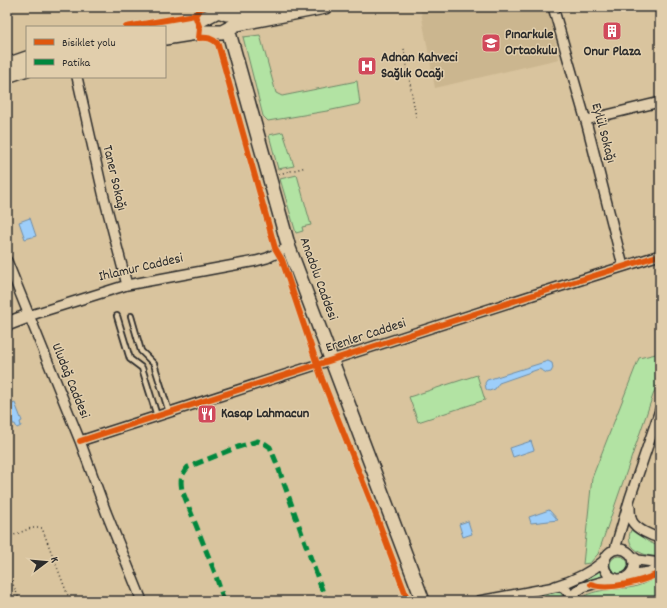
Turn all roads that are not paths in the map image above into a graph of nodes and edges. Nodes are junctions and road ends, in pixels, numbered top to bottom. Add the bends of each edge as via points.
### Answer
1 (273, 7) edge
2 (325, 7) edge
3 (553, 7) edge
4 (224, 11) edge
5 (210, 12) edge
6 (166, 26) edge
7 (223, 30) junction
8 (166, 38) edge
9 (26, 58) edge
10 (7, 65) edge
11 (26, 69) edge
12 (7, 76) edge
13 (77, 78) edge
14 (660, 102) edge
15 (586, 120) junction
16 (286, 249) junction
17 (660, 255) edge
18 (7, 261) edge
19 (623, 266) junction
20 (127, 285) junction
21 (28, 316) junction
22 (117, 316) dead end
23 (131, 316) dead end
24 (7, 324) edge
25 (328, 361) junction
26 (660, 410) edge
27 (169, 412) junction
28 (156, 416) junction
29 (80, 441) junction
30 (630, 498) junction
31 (660, 538) edge
32 (615, 549) junction
33 (632, 556) junction
34 (605, 560) junction
35 (660, 563) edge
36 (660, 566) edge
37 (629, 575) junction
38 (615, 578) junction
39 (554, 586) junction
40 (142, 601) edge
41 (415, 601) edge
42 (423, 601) edge
43 (479, 601) edge
44 (572, 601) edge

1 - 4 main road via 242,13
2 - 7 main road via 237,24
3 - 15 street, Eylül Sokağı
4 - 5 main road
4 - 7 main road via 230,21
5 - 6 main road via 197,21
5 - 7 main road via 210,26 214,31
7 - 8 main road
7 - 16 main road, Anadolu Caddesi
9 - 10 main road
11 - 12 main road
13 - 20 street, Taner Sokağı
14 - 15 street
15 - 19 street, Eylül Sokağı
16 - 20 street, Ihlamur Caddesi via 256,261
16 - 25 main road, Anadolu Caddesi
17 - 19 street, Erenler Caddesi
18 - 21 street, Uludağ Caddesi
19 - 25 street, Erenler Caddesi
20 - 21 street, Ihlamur Caddesi
21 - 24 main road, Ihlamur Caddesi
21 - 29 street, Uludağ Caddesi
22 - 28 lane via 130,359 142,368
23 - 27 lane via 141,350 154,364
25 - 27 street, Erenler Caddesi
25 - 41 main road, Anadolu Caddesi
25 - 42 main road, Anadolu Caddesi
26 - 30 street
27 - 28 street, Erenler Caddesi
28 - 29 street, Erenler Caddesi
29 - 40 street, Uludağ Caddesi
30 - 31 street via 632,521 638,528
30 - 32 street
32 - 33 street via 625,550
32 - 34 street via 607,554
33 - 35 street via 638,560
33 - 37 street via 634,566
34 - 38 street via 607,573
34 - 39 street via 587,573
36 - 37 street via 649,572
37 - 38 street via 625,578
38 - 44 street via 583,587 576,592
39 - 43 street
39 - 44 street via 565,589

